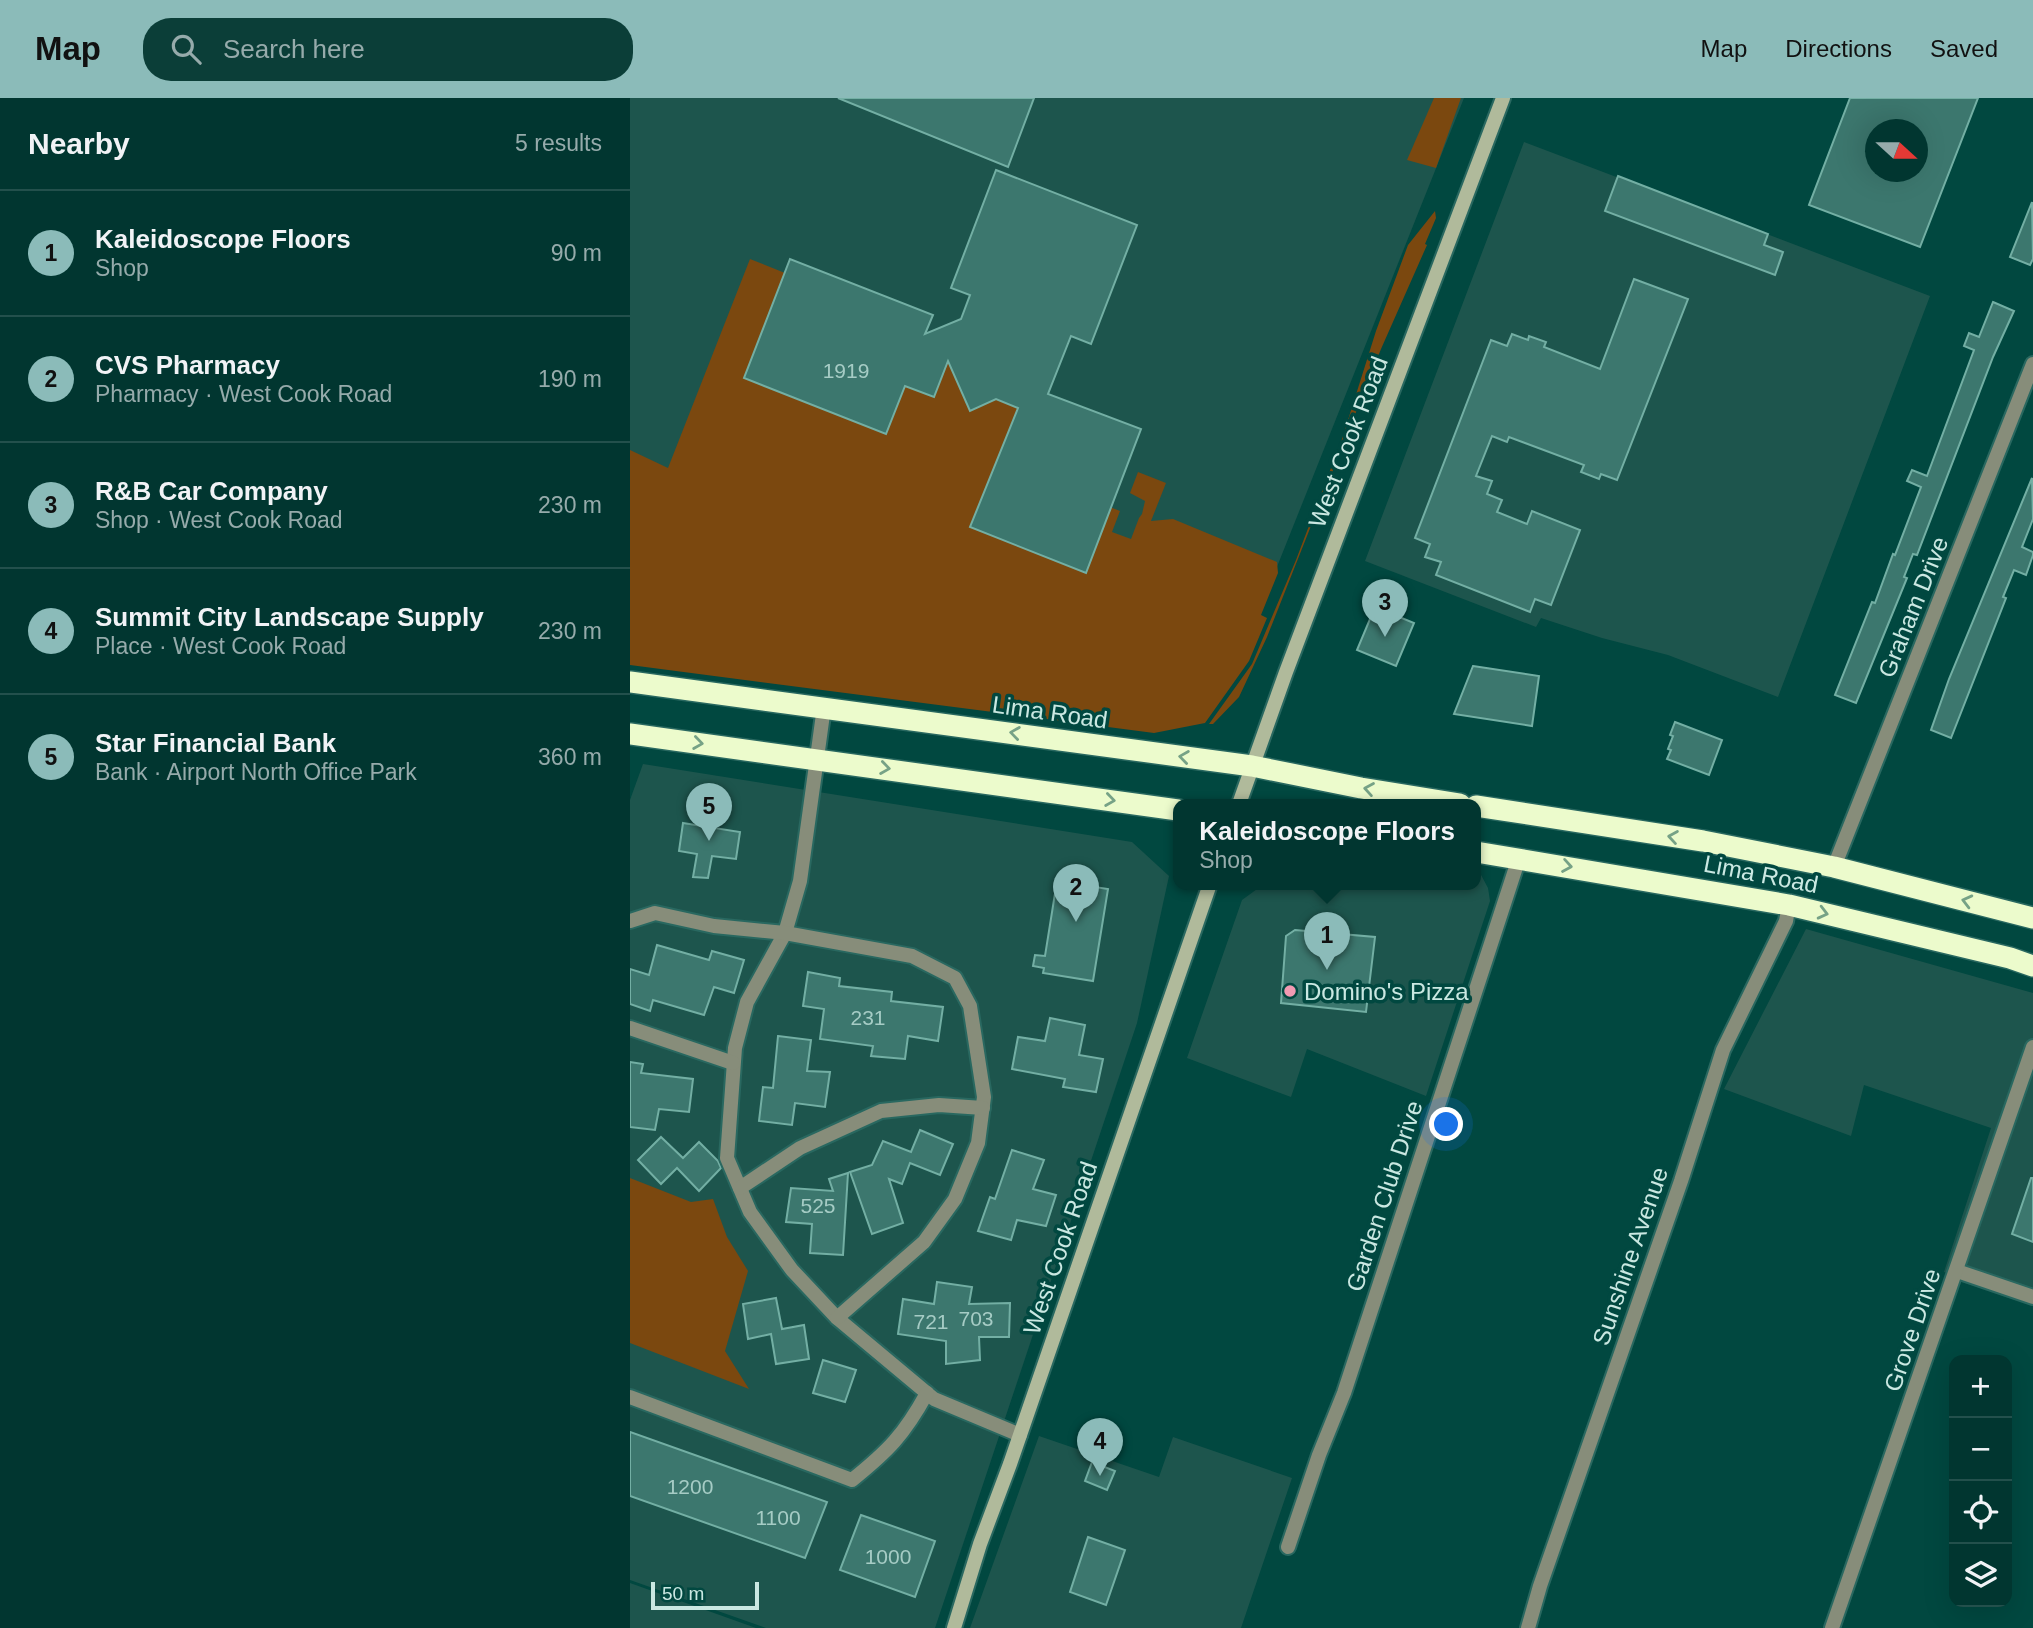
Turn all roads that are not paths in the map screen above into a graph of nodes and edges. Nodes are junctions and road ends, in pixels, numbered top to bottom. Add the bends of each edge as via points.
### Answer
1 (1503, 98) edge
2 (2033, 364) edge
3 (630, 682) edge
4 (824, 707) junction
5 (630, 733) edge
6 (817, 758) junction
7 (1252, 766) junction
8 (1241, 799) edge
9 (1429, 799) edge
10 (1481, 807) edge
11 (1173, 809) edge
12 (1481, 853) edge
13 (1519, 858) junction
14 (1834, 867) junction
15 (1208, 890) edge
16 (1789, 905) junction
17 (2033, 918) edge
18 (630, 920) edge
19 (785, 933) junction
20 (2033, 965) edge
21 (630, 1028) edge
22 (2033, 1047) edge
23 (733, 1063) junction
24 (983, 1108) junction
25 (740, 1188) junction
26 (1957, 1270) junction
27 (2033, 1297) edge
28 (837, 1318) junction
29 (927, 1393) junction
30 (630, 1396) edge
31 (1020, 1436) junction
32 (1288, 1547) dead end
33 (954, 1628) edge
34 (1528, 1628) edge
35 (1832, 1628) edge

1 - 7 main road, West Cook Road
2 - 14 street, Graham Drive
3 - 4 highway, Lima Road
4 - 6 street
7 -> 4 highway, Lima Road
5 -> 6 highway
6 -> 11 highway
6 - 19 street via 800,881
7 - 8 main road, West Cook Road
9 -> 7 highway, Lima Road
14 -> 10 highway, Lima Road via 1703,841
12 - 13 highway, Lima Road
13 -> 16 highway, Lima Road
13 - 32 street, Garden Club Drive via 1344,1392
17 -> 14 highway, Lima Road
15 - 31 main road, West Cook Road
16 -> 20 highway, Lima Road
16 - 34 street, Sunshine Avenue via 1786,921 1723,1050
18 - 19 street via 655,913 714,926
19 - 23 street via 747,1002
19 - 24 street via 912,956 954,978 971,1006
21 - 23 street
22 - 26 street, Grove Drive
23 - 25 street via 727,1158
24 - 25 street via 939,1105 881,1111 800,1147
24 - 28 street via 978,1143 955,1199 932,1233
25 - 28 street via 750,1213 792,1270
26 - 27 street
26 - 35 street, Grove Drive
28 - 29 street
29 - 30 street via 909,1426 886,1453 852,1480
29 - 31 street
31 - 33 main road, West Cook Road

